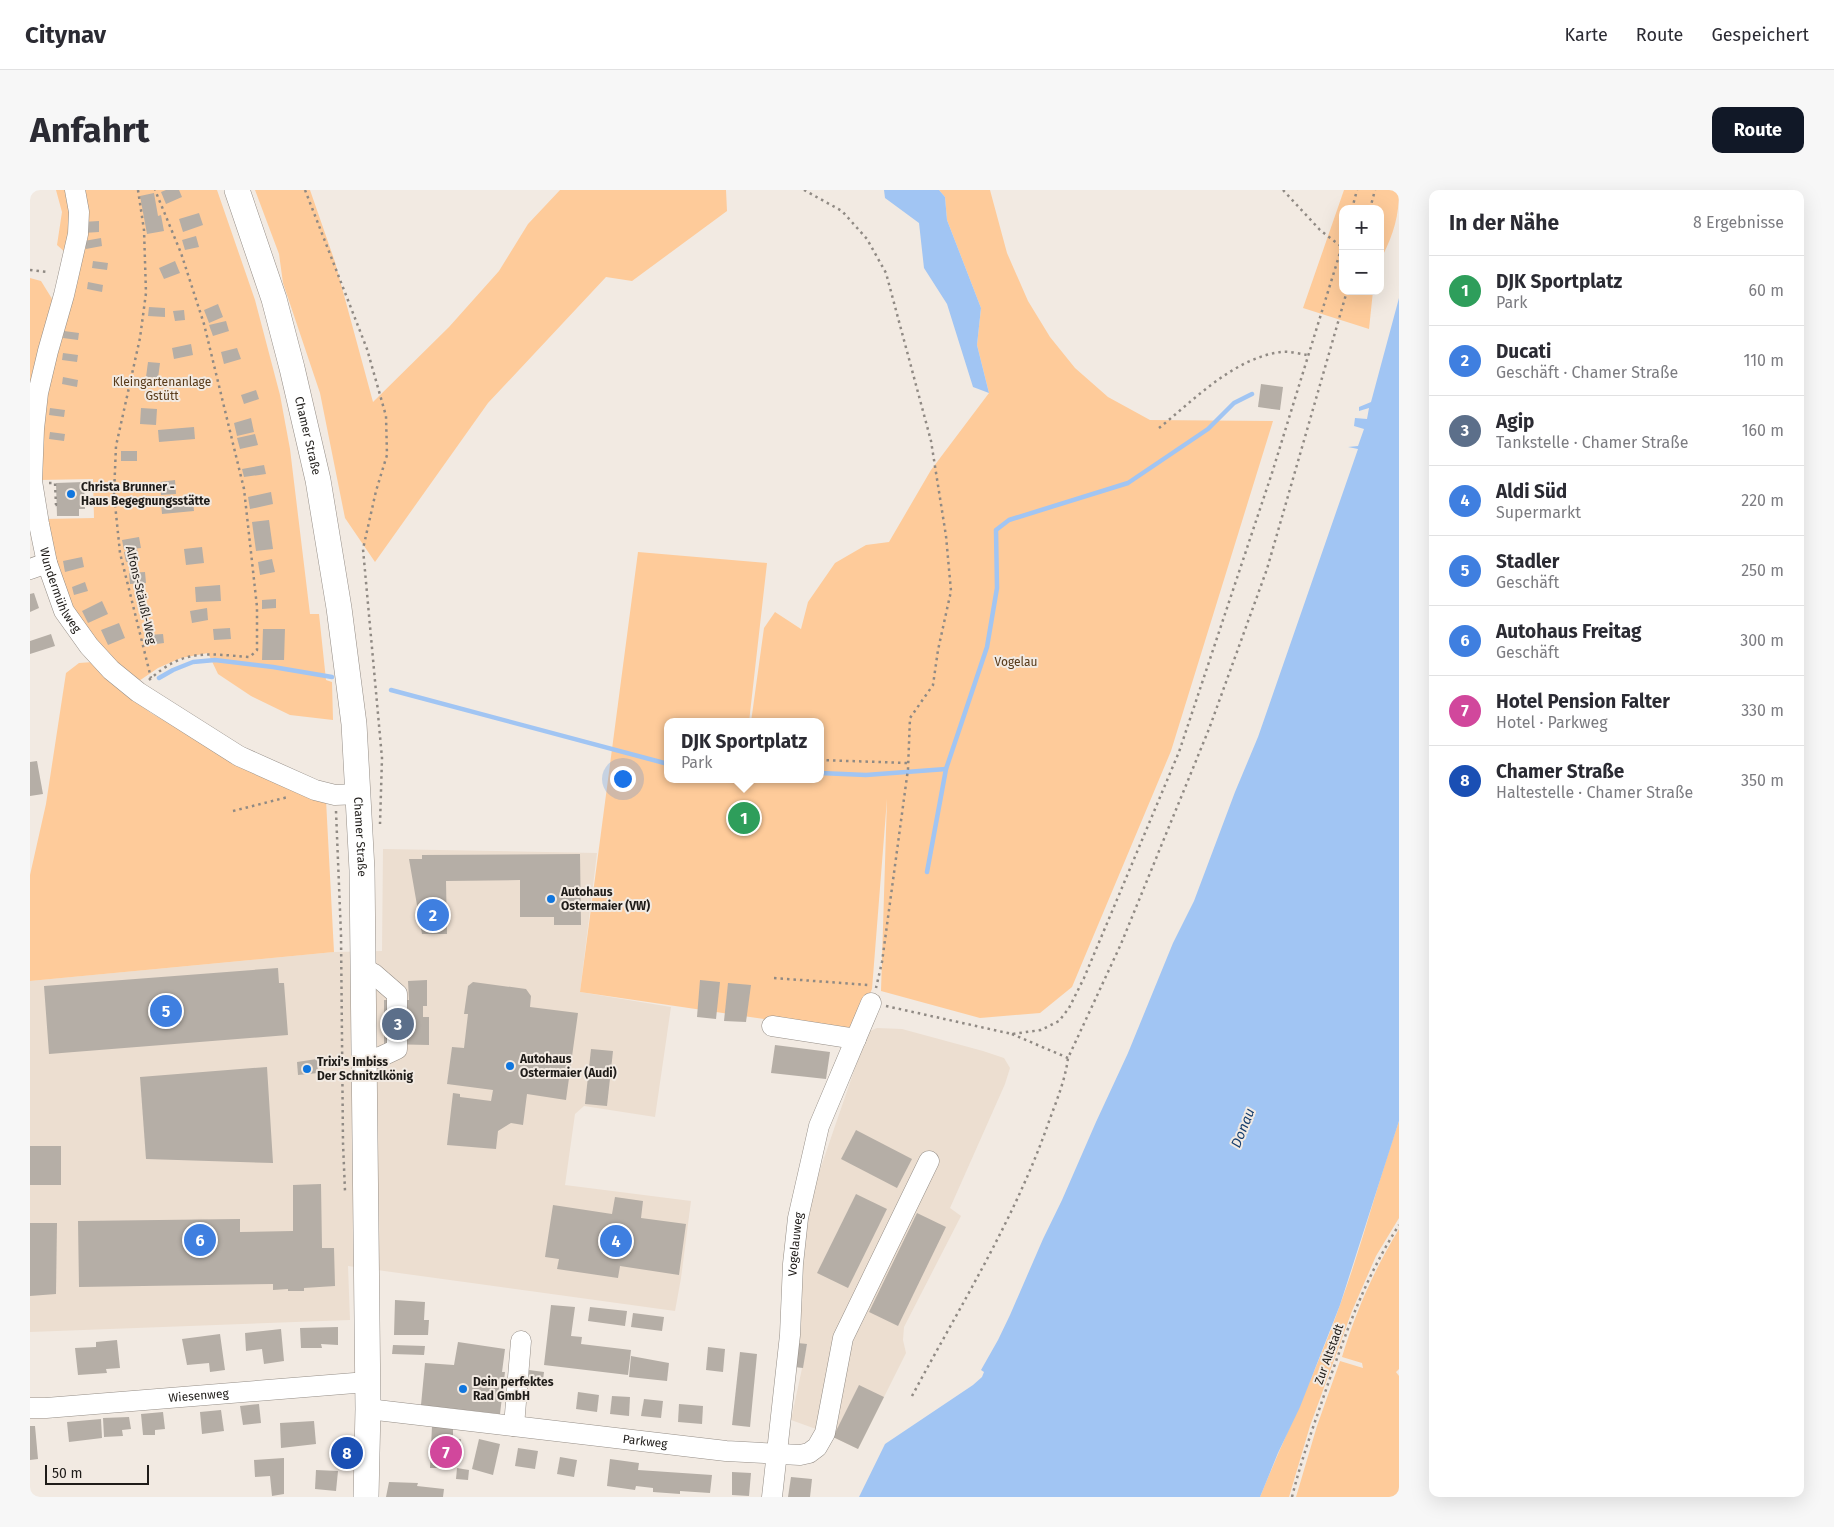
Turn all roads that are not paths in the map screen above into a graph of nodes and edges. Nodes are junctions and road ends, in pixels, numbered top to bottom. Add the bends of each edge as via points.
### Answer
1 (75, 190) edge
2 (237, 190) edge
3 (244, 190) edge
4 (274, 299) junction
5 (38, 566) edge
6 (347, 794) junction
7 (352, 965) junction
8 (872, 1003) road end
9 (772, 1026) dead end
10 (856, 1038) junction
11 (364, 1058) junction
12 (929, 1161) dead end
13 (521, 1341) dead end
14 (367, 1382) junction
15 (30, 1408) edge
16 (368, 1409) junction
17 (514, 1426) junction
18 (777, 1454) junction
19 (366, 1497) edge
20 (772, 1497) edge

1 - 5 street, Wundermühlweg via 78,234 38,394 34,428 32,481
2 - 4 main road, Chamer Straße
3 - 4 street via 270,267
4 - 6 main road, Chamer Straße via 318,480 339,608 353,715
5 - 6 street, Wundermühlweg via 64,611 111,670 144,685 239,756 314,790
6 - 7 main road, Chamer Straße via 370,848
7 - 11 main road, Chamer Straße
7 - 11 street via 374,974 396,994 397,1048 378,1058
8 - 10 street, Vogelauweg
9 - 10 street
10 - 18 street, Vogelauweg via 819,1126 798,1218
11 - 14 main road, Chamer Straße
12 - 18 street, Parkweg via 843,1338 825,1433 809,1453
13 - 17 street
14 - 15 street, Wiesenweg
14 - 16 main road, Chamer Straße
16 - 17 street, Parkweg
16 - 19 main road, Chamer Straße
17 - 18 street, Parkweg
18 - 20 street, Vogelauweg

